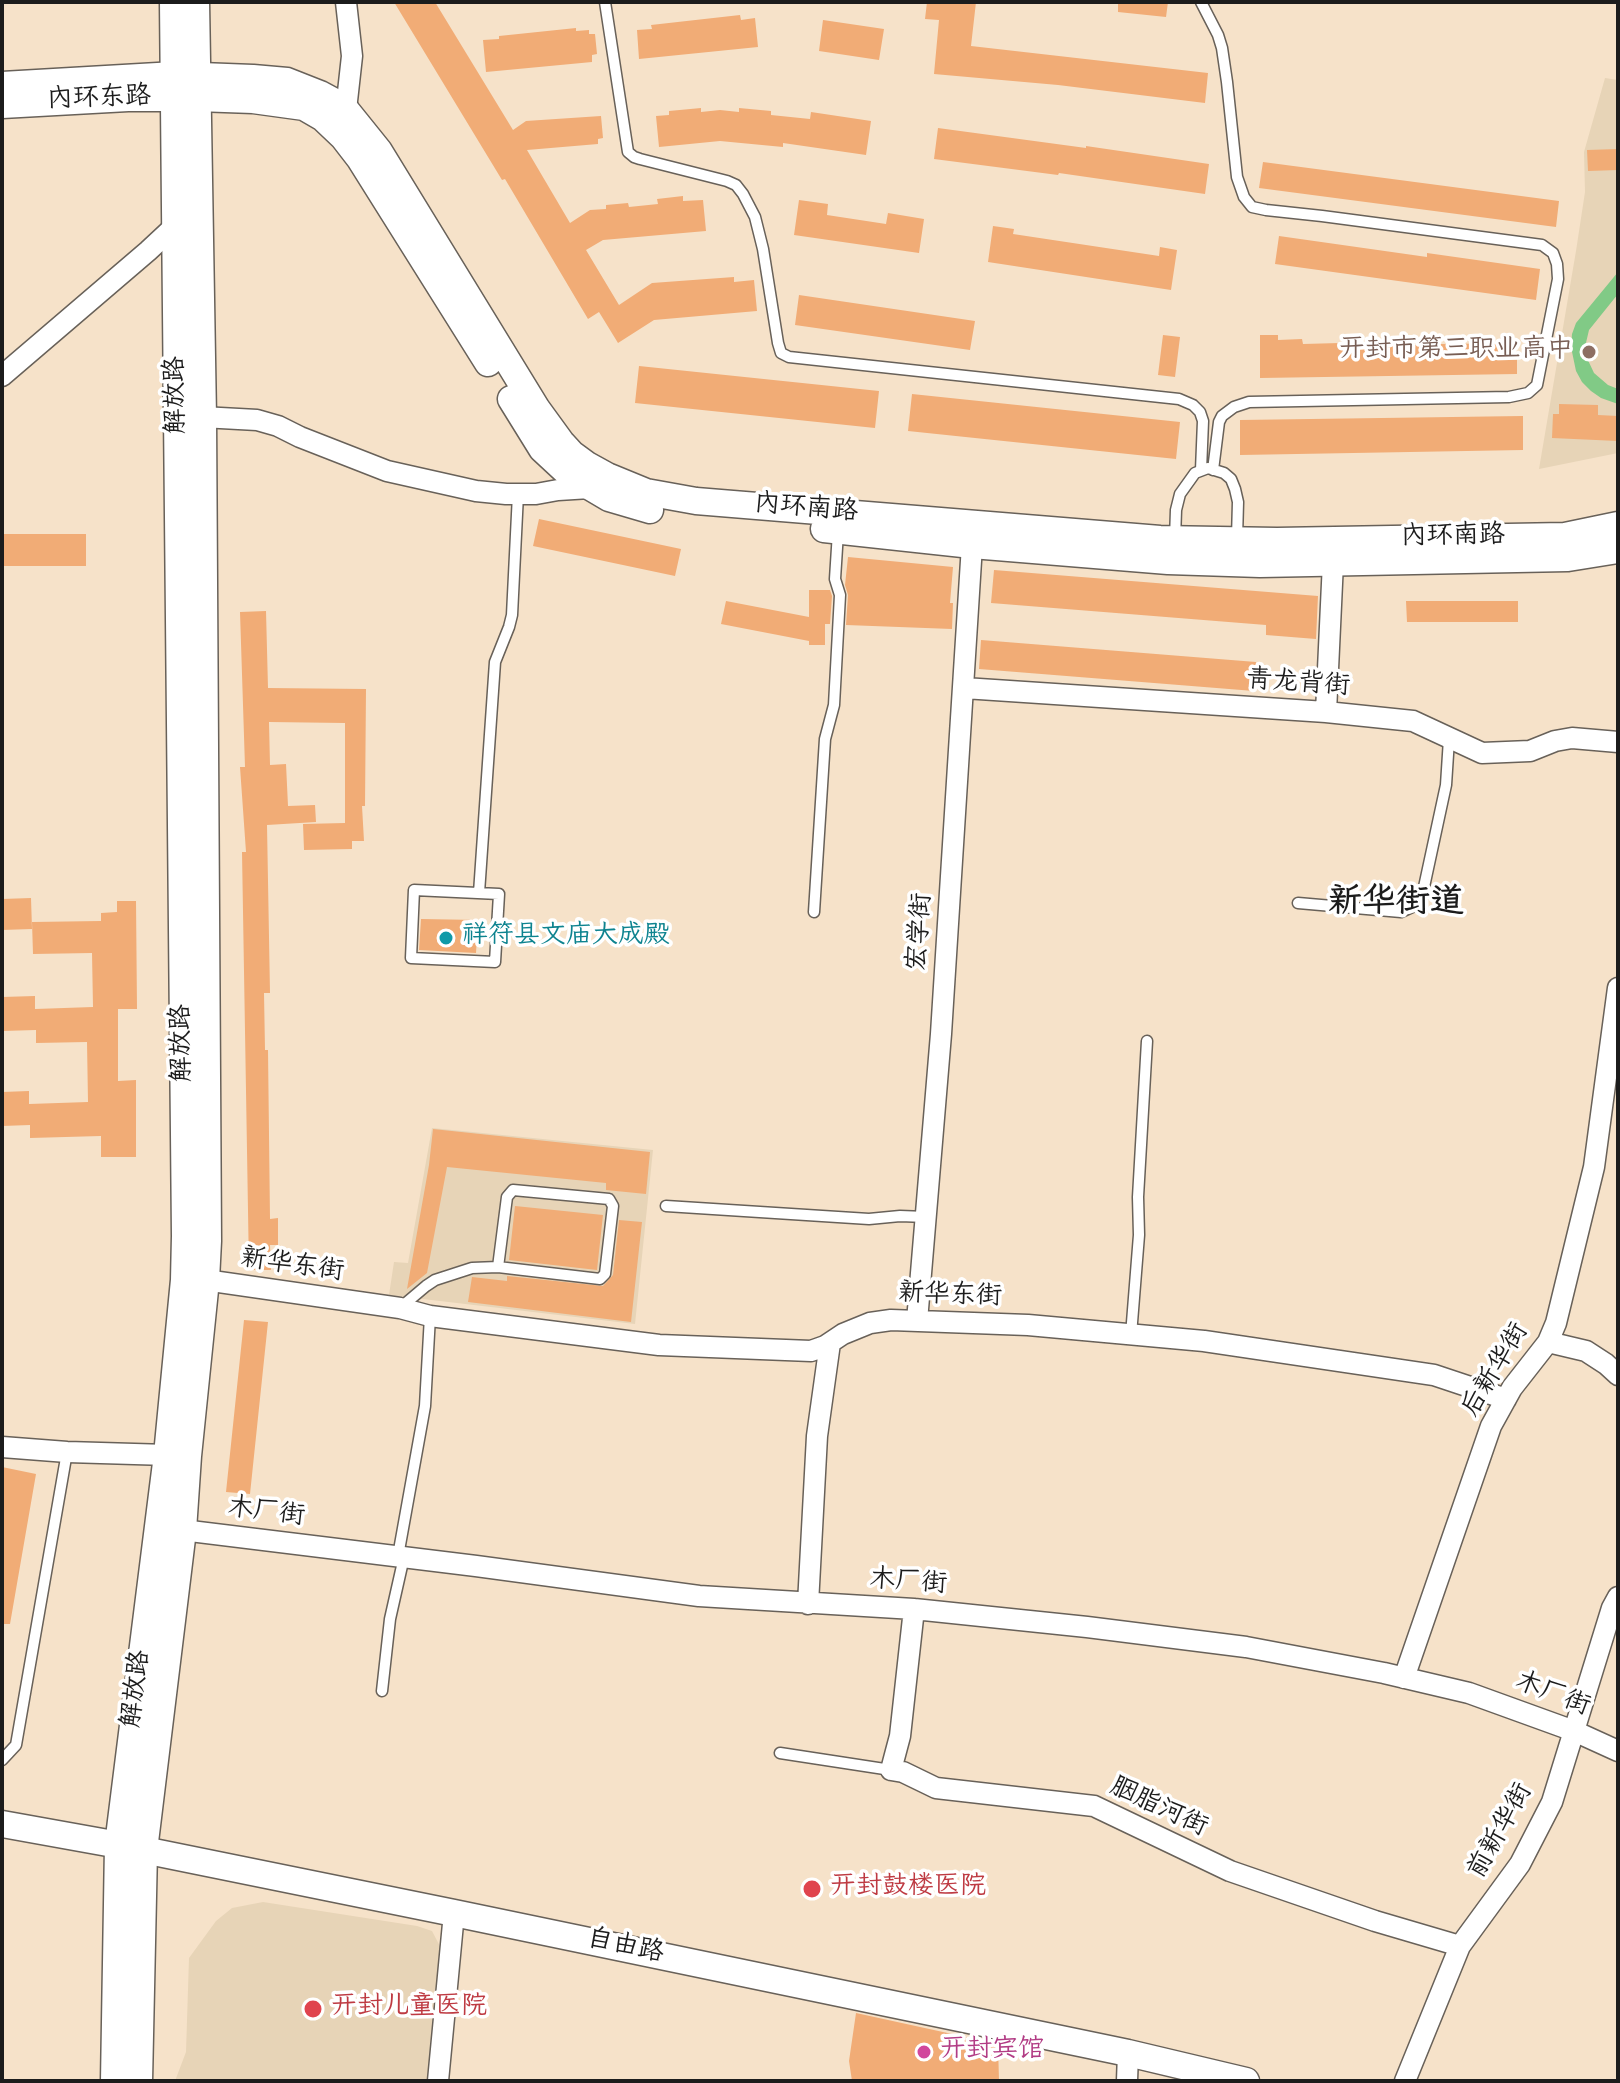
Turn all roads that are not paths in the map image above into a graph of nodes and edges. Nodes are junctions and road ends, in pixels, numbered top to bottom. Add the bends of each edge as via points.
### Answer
1 (174, 2) edge
2 (195, 2) edge
3 (346, 2) edge
4 (605, 2) edge
5 (1201, 2) edge
6 (2, 85) edge
7 (186, 87) junction
8 (2, 105) edge
9 (346, 110) junction
10 (177, 224) junction
11 (2, 376) edge
12 (202, 417) junction
13 (1203, 421) junction
14 (1219, 422) junction
15 (1207, 470) junction
16 (590, 488) junction
17 (518, 494) junction
18 (1618, 525) edge
19 (838, 531) junction
20 (1175, 539) junction
21 (1237, 540) junction
22 (972, 545) junction
23 (1618, 550) edge
24 (1333, 562) junction
25 (964, 688) junction
26 (1326, 712) junction
27 (1449, 739) junction
28 (1618, 742) edge
29 (479, 893) junction
30 (1298, 903) dead end
31 (814, 912) dead end
32 (1618, 988) edge
33 (1147, 1041) dead end
34 (666, 1206) dead end
35 (926, 1217) junction
36 (498, 1267) junction
37 (205, 1280) junction
38 (400, 1308) junction
39 (430, 1316) junction
40 (917, 1321) junction
41 (1131, 1335) junction
42 (1548, 1342) junction
43 (830, 1343) junction
44 (1618, 1375) edge
45 (1506, 1399) junction
46 (2, 1447) edge
47 (67, 1452) junction
48 (168, 1455) junction
49 (182, 1530) junction
50 (401, 1557) junction
51 (1618, 1597) edge
52 (808, 1604) junction
53 (914, 1609) junction
54 (1404, 1678) junction
55 (382, 1691) dead end
56 (1574, 1731) junction
57 (1618, 1751) edge
58 (780, 1753) dead end
59 (2, 1760) edge
60 (891, 1770) junction
61 (2, 1824) edge
62 (131, 1847) junction
63 (454, 1913) junction
64 (1460, 1946) junction
65 (1128, 2053) junction
66 (115, 2081) edge
67 (138, 2081) edge
68 (438, 2081) edge
69 (1127, 2081) edge
70 (1246, 2081) edge
71 (1405, 2081) edge

1 - 7 main road, 解放路
2 - 7 main road, 解放路
3 - 9 street via 352,56
4 - 13 lane via 628,152 727,181 743,194 763,249 781,353 1179,399 1193,405
5 - 14 lane via 1222,48 1237,177 1252,207 1542,245 1553,253 1558,279 1537,385 1528,393 1249,402 1234,407
6 - 7 street, 内环东路
7 - 8 street, 内环东路 via 128,98
7 - 9 street, 内环南路 via 287,81
7 - 10 main road, 解放路
7 - 12 main road, 解放路
7 - 16 street, 内环南路 via 304,107 343,137 542,449
9 - 20 street, 内环南路 via 379,151 537,409 572,454 607,476 646,492 696,501
10 - 11 street
10 - 48 main road, 解放路 via 186,1236
12 - 17 street via 257,420 387,471 476,491
12 - 37 main road, 解放路
13 - 14 lane
13 - 15 lane
14 - 15 lane
15 - 20 lane via 1195,473 1180,494
15 - 21 lane via 1231,479 1238,502
16 - 17 street
16 - 19 street, 内环南路 via 656,511
17 - 29 lane via 512,615 495,662
18 - 21 street, 内环南路 via 1565,536
19 - 22 street, 内环南路
19 - 31 lane via 834,705 825,739
20 - 21 street, 内环南路
22 - 24 street, 内环南路 via 1168,561
22 - 25 street, 宏学街
23 - 24 street, 内环南路 via 1568,558
24 - 26 street
25 - 26 street, 青龙背街
25 - 35 street, 宏学街
26 - 27 street, 青龙背街 via 1413,721
27 - 28 street, 青龙背街 via 1482,753 1530,751 1572,738
27 - 30 lane via 1446,785 1424,887 1412,907 1401,912
29 - 29 lane via 499,894 495,962 411,958 414,890
32 - 42 street, 后新华街 via 1594,1167
33 - 41 lane
34 - 35 lane via 869,1219
35 - 40 street, 宏学街
36 - 36 lane via 507,1197 513,1190 609,1199 613,1206 605,1274 600,1279
36 - 38 lane via 472,1268 435,1280
37 - 38 street, 新华东街
37 - 49 main road, 解放路
38 - 39 street, 新华东街
39 - 43 street, 新华东街 via 659,1345 811,1351
39 - 50 lane via 425,1406
40 - 41 street, 新华东街
40 - 43 street, 新华东街 via 870,1323
41 - 45 street, 新华东街 via 1434,1375
42 - 44 street via 1586,1351
42 - 45 street, 后新华街
43 - 52 street via 817,1436
45 - 54 street, 后新华街 via 1491,1426
46 - 47 street
47 - 48 street
47 - 59 lane via 16,1745
48 - 62 main road, 解放路
49 - 50 street, 木厂街
49 - 62 main road, 解放路
50 - 52 street, 木厂街 via 699,1596
50 - 55 lane
51 - 56 street, 前新华街
52 - 53 street, 木厂街
53 - 54 street, 木厂街 via 1246,1647
53 - 60 street via 900,1736
54 - 56 street, 木厂街 via 1469,1693
56 - 57 street, 木厂街
56 - 64 street, 前新华街 via 1552,1802 1520,1864
58 - 60 lane
60 - 64 street, 胭脂河街 via 936,1788 1094,1806 1230,1871
61 - 62 street, 自由路
62 - 63 street, 自由路
62 - 66 main road, 解放路
62 - 67 main road, 解放路
63 - 65 street, 自由路
63 - 68 street
64 - 71 street, 前新华街
65 - 69 street
65 - 70 street, 自由路

